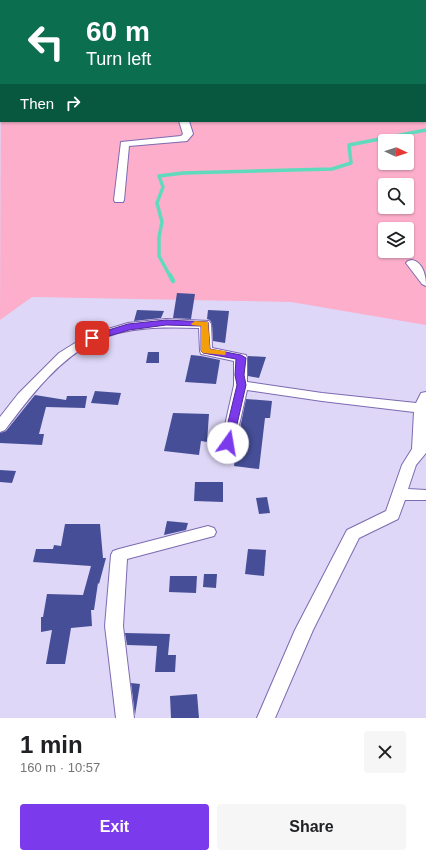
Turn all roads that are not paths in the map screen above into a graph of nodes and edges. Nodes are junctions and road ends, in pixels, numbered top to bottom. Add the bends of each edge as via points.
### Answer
1 (184, 122) edge
2 (118, 200) dead end
3 (412, 263) dead end
4 (426, 282) edge
5 (241, 385) junction
6 (424, 402) edge
7 (0, 427) edge
8 (228, 443) dead end
9 (422, 447) edge
10 (400, 494) junction
11 (426, 495) edge
12 (208, 532) dead end
13 (125, 718) edge
14 (266, 718) edge

1 - 2 street via 188,134 184,139 124,144
3 - 4 street
5 - 6 street via 322,397
5 - 7 street via 241,358 206,351 205,324 166,323 128,327 92,338 64,356 23,397
5 - 8 street
6 - 9 street
9 - 10 street via 410,462
10 - 11 street
10 - 14 street via 393,515 353,534 304,630
12 - 13 street via 119,555 114,626

